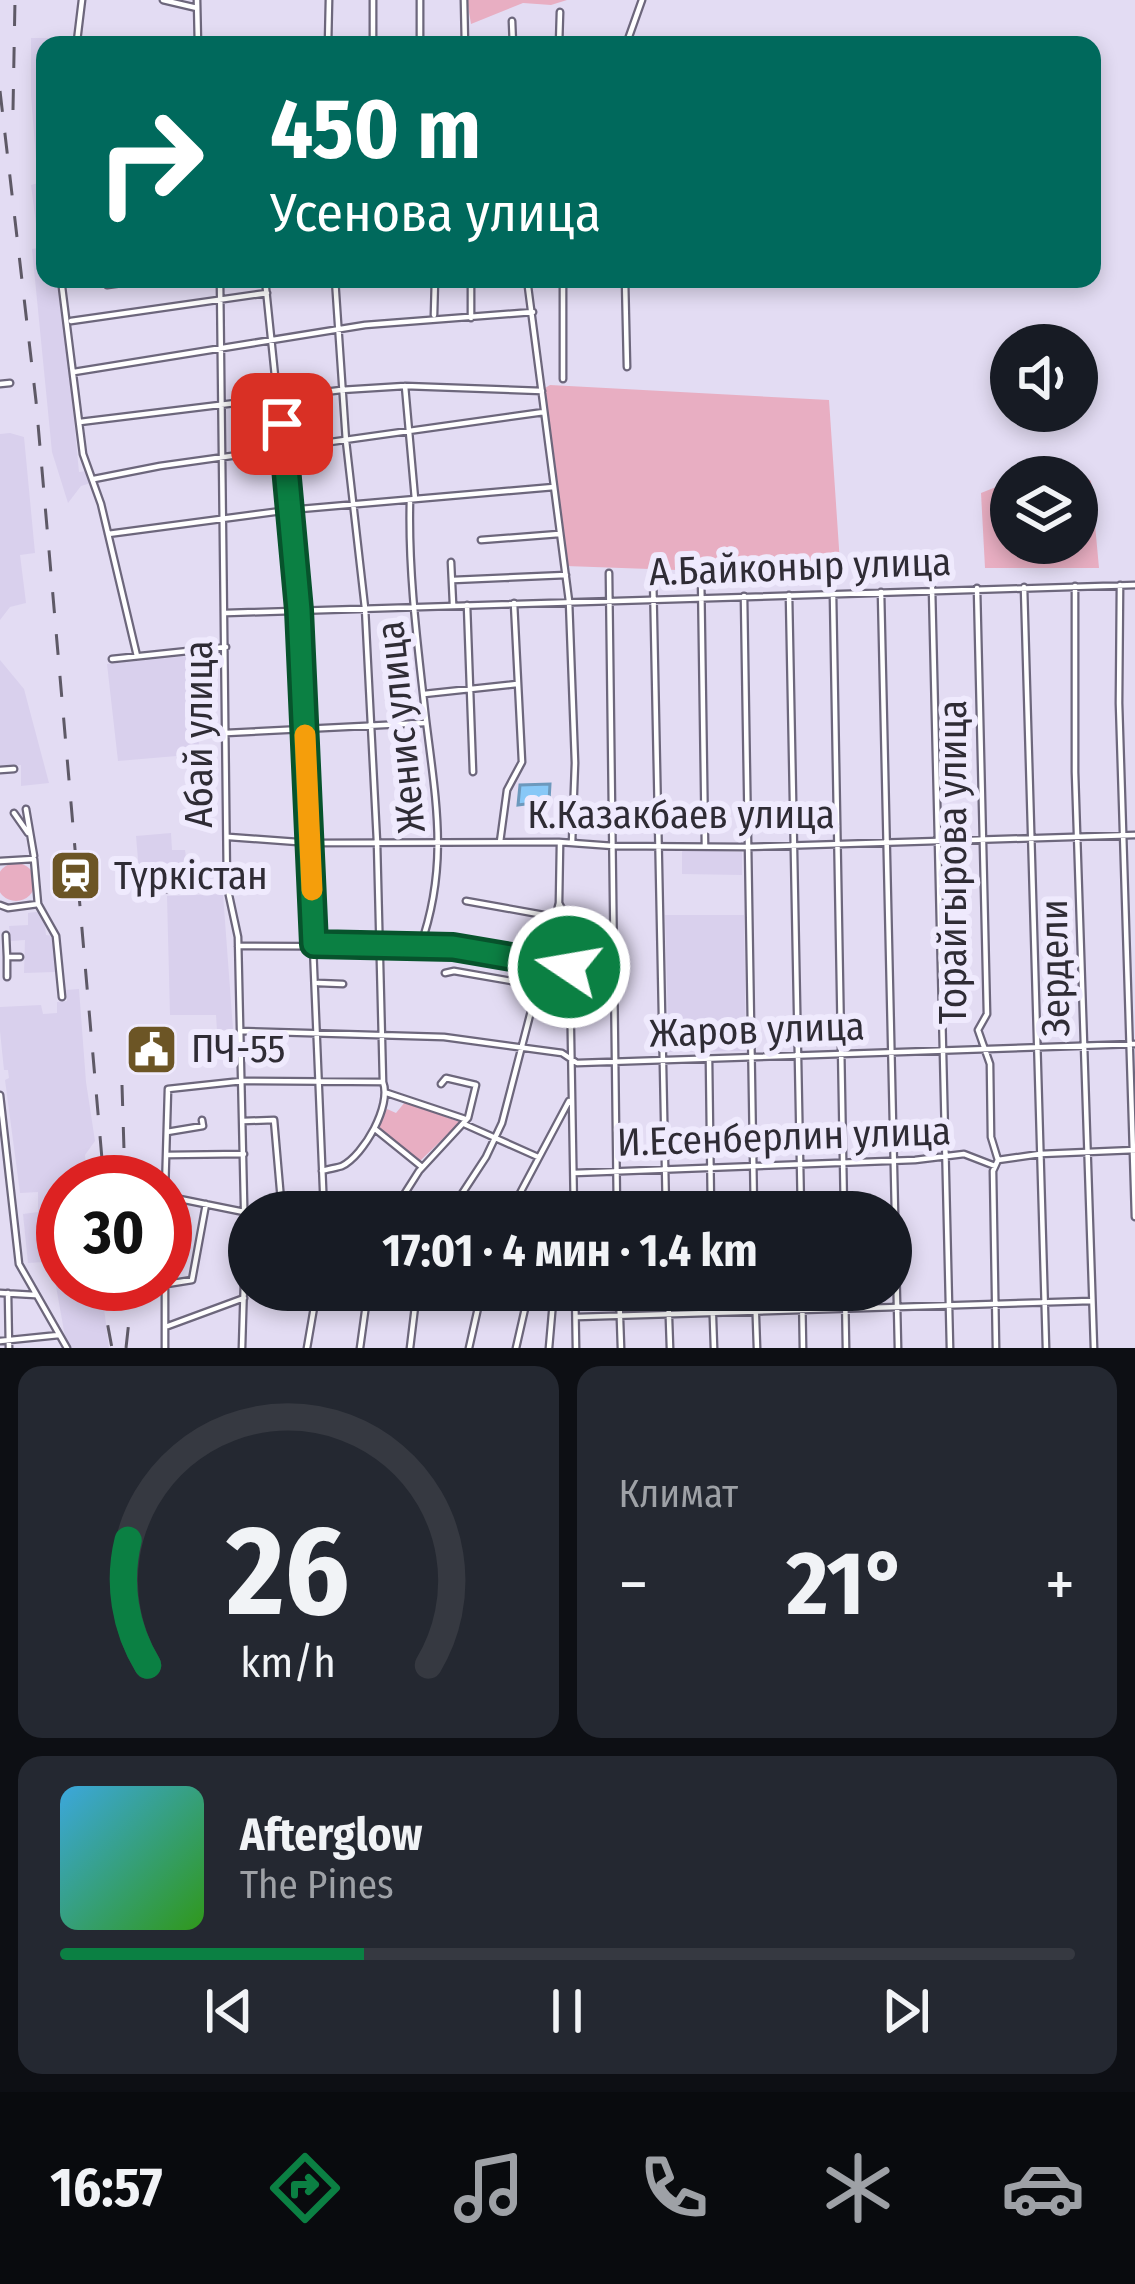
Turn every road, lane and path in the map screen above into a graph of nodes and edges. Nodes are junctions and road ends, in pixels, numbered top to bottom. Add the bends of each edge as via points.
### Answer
1 (82, 0) edge
2 (163, 0) edge
3 (328, 0) edge
4 (373, 0) edge
5 (420, 0) edge
6 (464, 0) edge
7 (642, 0) edge
8 (197, 4) edge
9 (560, 11) dead end
10 (512, 21) dead end
11 (78, 36) edge
12 (198, 36) edge
13 (328, 36) edge
14 (374, 36) edge
15 (420, 36) edge
16 (466, 36) edge
17 (513, 36) edge
18 (559, 36) edge
19 (629, 36) edge
20 (63, 288) edge
21 (220, 288) edge
22 (266, 288) edge
23 (336, 288) edge
24 (435, 288) edge
25 (471, 288) edge
26 (528, 288) edge
27 (563, 288) edge
28 (625, 288) edge
29 (267, 293) junction
30 (221, 299) junction
31 (532, 313) junction
32 (434, 317) junction
33 (471, 318) junction
34 (69, 321) junction
35 (338, 330) junction
36 (273, 338) junction
37 (221, 347) junction
38 (627, 367) dead end
39 (74, 372) junction
40 (563, 379) dead end
41 (10, 383) dead end
42 (0, 384) edge
43 (405, 386) junction
44 (341, 390) junction
45 (542, 391) junction
46 (279, 398) junction
47 (222, 403) junction
48 (544, 412) junction
49 (80, 422) junction
50 (411, 431) junction
51 (346, 441) junction
52 (285, 450) junction
53 (223, 459) junction
54 (94, 479) junction
55 (554, 487) junction
56 (412, 500) junction
57 (354, 505) junction
58 (289, 510) junction
59 (224, 520) junction
60 (108, 534) junction
61 (560, 534) junction
62 (481, 540) dead end
63 (451, 562) dead end
64 (609, 573) dead end
65 (701, 574) dead end
66 (566, 575) junction
67 (653, 575) dead end
68 (453, 580) junction
69 (1135, 585) edge
70 (1075, 586) junction
71 (1120, 586) junction
72 (1024, 587) junction
73 (932, 588) junction
74 (977, 588) junction
75 (881, 591) junction
76 (833, 593) junction
77 (789, 595) junction
78 (744, 596) junction
79 (702, 599) junction
80 (653, 600) junction
81 (609, 601) junction
82 (569, 602) junction
83 (514, 603) junction
84 (453, 605) junction
85 (467, 605) junction
86 (416, 606) junction
87 (365, 608) junction
88 (299, 610) junction
89 (226, 613) junction
90 (226, 647) junction
91 (137, 656) junction
92 (112, 659) dead end
93 (517, 684) junction
94 (470, 689) junction
95 (424, 694) junction
96 (427, 723) junction
97 (369, 728) junction
98 (304, 732) junction
99 (226, 733) junction
100 (14, 769) dead end
101 (0, 770) edge
102 (473, 772) dead end
103 (26, 809) dead end
104 (14, 813) dead end
105 (1126, 836) junction
106 (1135, 836) edge
107 (32, 837) junction
108 (227, 837) junction
109 (1079, 837) junction
110 (1029, 838) junction
111 (983, 840) junction
112 (377, 842) junction
113 (439, 842) junction
114 (500, 842) junction
115 (560, 842) junction
116 (887, 842) junction
117 (938, 842) junction
118 (310, 843) junction
119 (572, 843) junction
120 (838, 843) junction
121 (793, 845) junction
122 (613, 846) junction
123 (657, 846) junction
124 (705, 846) junction
125 (746, 847) junction
126 (34, 859) junction
127 (0, 862) edge
128 (227, 886) junction
129 (148, 890) dead end
130 (466, 901) dead end
131 (559, 903) junction
132 (38, 904) junction
133 (0, 905) edge
134 (556, 917) junction
135 (6, 935) dead end
136 (314, 944) junction
137 (238, 946) junction
138 (420, 947) junction
139 (4, 948) edge
140 (379, 948) junction
141 (7, 957) junction
142 (20, 957) dead end
143 (542, 962) junction
144 (569, 967) junction
145 (445, 974) dead end
146 (8, 977) dead end
147 (316, 983) junction
148 (343, 984) dead end
149 (536, 986) junction
150 (62, 997) dead end
151 (240, 1031) junction
152 (318, 1031) junction
153 (382, 1034) junction
154 (1133, 1044) edge
155 (1084, 1046) junction
156 (520, 1047) junction
157 (1038, 1047) junction
158 (941, 1048) junction
159 (241, 1050) junction
160 (986, 1050) junction
161 (197, 1052) dead end
162 (890, 1052) junction
163 (841, 1054) junction
164 (570, 1056) junction
165 (750, 1056) junction
166 (796, 1056) junction
167 (709, 1058) junction
168 (664, 1061) junction
169 (615, 1062) junction
170 (319, 1080) junction
171 (242, 1081) junction
172 (383, 1082) junction
173 (441, 1084) dead end
174 (387, 1093) junction
175 (0, 1095) edge
176 (570, 1099) junction
177 (202, 1120) dead end
178 (243, 1121) junction
179 (464, 1124) junction
180 (374, 1128) junction
181 (167, 1132) junction
182 (496, 1138) junction
183 (1134, 1150) edge
184 (1087, 1152) junction
185 (244, 1154) junction
186 (1040, 1154) junction
187 (167, 1155) joint
188 (538, 1157) junction
189 (946, 1158) junction
190 (893, 1160) junction
191 (844, 1161) junction
192 (799, 1163) junction
193 (997, 1163) junction
194 (753, 1166) junction
195 (422, 1167) junction
196 (710, 1167) junction
197 (664, 1168) junction
198 (617, 1169) junction
199 (322, 1171) junction
200 (574, 1173) junction
201 (246, 1191) edge
202 (280, 1191) edge
203 (323, 1191) edge
204 (407, 1191) edge
205 (463, 1191) edge
206 (521, 1191) edge
207 (574, 1191) edge
208 (617, 1191) edge
209 (665, 1191) edge
210 (711, 1191) edge
211 (754, 1191) edge
212 (800, 1191) edge
213 (844, 1191) edge
214 (894, 1191) edge
215 (192, 1201) edge
216 (206, 1204) junction
217 (228, 1208) edge
218 (1135, 1217) edge
219 (192, 1280) edge
220 (4, 1293) edge
221 (35, 1295) junction
222 (1091, 1300) junction
223 (1045, 1302) junction
224 (228, 1304) edge
225 (949, 1304) junction
226 (994, 1304) junction
227 (912, 1305) edge
228 (168, 1311) edge
229 (243, 1311) edge
230 (313, 1311) edge
231 (365, 1311) edge
232 (414, 1311) edge
233 (477, 1311) edge
234 (524, 1311) edge
235 (552, 1311) edge
236 (576, 1311) edge
237 (619, 1311) edge
238 (669, 1311) edge
239 (756, 1311) joint
240 (802, 1311) edge
241 (845, 1311) edge
242 (896, 1311) edge
243 (713, 1312) junction
244 (619, 1315) junction
245 (669, 1315) junction
246 (577, 1318) junction
247 (168, 1326) junction
248 (59, 1335) junction
249 (6, 1343) edge
250 (67, 1348) edge
251 (165, 1348) edge
252 (242, 1348) edge
253 (307, 1348) edge
254 (360, 1348) edge
255 (410, 1348) edge
256 (469, 1348) edge
257 (516, 1348) edge
258 (549, 1348) edge
259 (576, 1348) edge
260 (621, 1348) edge
261 (670, 1348) edge
262 (714, 1348) edge
263 (757, 1348) edge
264 (803, 1348) edge
265 (846, 1348) edge
266 (898, 1348) edge
267 (950, 1348) edge
268 (996, 1348) edge
269 (1046, 1348) edge
270 (1094, 1348) edge

1 - 11 street
2 - 8 street
3 - 13 street
4 - 14 street
5 - 15 street
6 - 16 street
7 - 19 street
8 - 12 street
9 - 18 street
10 - 17 street
20 - 34 street
21 - 30 street, Абай улица
22 - 29 street
23 - 35 street
24 - 32 street
25 - 33 street
26 - 31 street
27 - 40 street
28 - 38 street
29 - 30 street
29 - 36 street
30 - 34 street
30 - 37 street, Абай улица
31 - 33 street
31 - 45 street
32 - 33 street
32 - 35 street
34 - 39 street
35 - 36 street
35 - 44 street
36 - 37 street
36 - 46 street
37 - 39 street
37 - 47 street, Абай улица
39 - 49 street
41 - 42 street
43 - 44 street
43 - 45 street
43 - 50 street, Женис улица
44 - 46 street
44 - 51 street
45 - 48 street
46 - 47 street
46 - 52 street
47 - 49 street
47 - 53 street, Абай улица
48 - 50 street
48 - 55 street
49 - 54 street
50 - 51 street
50 - 56 street, Женис улица
51 - 52 street
51 - 57 street
52 - 53 street
52 - 58 street
53 - 54 street
53 - 59 street, Абай улица
54 - 60 street
55 - 56 street
55 - 61 street
56 - 57 street
56 - 86 street, Женис улица
57 - 58 street
57 - 87 street
58 - 59 street
58 - 88 street
59 - 60 street
59 - 89 street, Абай улица
60 - 91 street
61 - 62 street
61 - 66 street
63 - 68 street
64 - 81 street
65 - 79 street
66 - 68 street
66 - 82 street
67 - 80 street
68 - 84 street
69 - 71 street, А.Байконыр улица
70 - 71 street, А.Байконыр улица
70 - 72 street, А.Байконыр улица
70 - 109 street, Зердели
71 - 105 street
72 - 74 street, А.Байконыр улица
72 - 110 street
73 - 74 street, А.Байконыр улица
73 - 75 street, А.Байконыр улица
73 - 117 street
74 - 111 street, Торайгырова улица
75 - 76 street, А.Байконыр улица
75 - 116 street
76 - 77 street, А.Байконыр улица
76 - 120 street
77 - 78 street, А.Байконыр улица
77 - 121 street
78 - 79 street, А.Байконыр улица
78 - 125 street
79 - 80 street, А.Байконыр улица
79 - 124 street
80 - 81 street, А.Байконыр улица
80 - 123 street
81 - 82 street, А.Байконыр улица
81 - 122 street
82 - 83 street, А.Байконыр улица
82 - 119 street
83 - 85 street, А.Байконыр улица
83 - 93 street
84 - 85 street, А.Байконыр улица
84 - 86 street, А.Байконыр улица
85 - 94 street
86 - 87 street, А.Байконыр улица
86 - 95 street, Женис улица
87 - 88 street, А.Байконыр улица
87 - 97 street
88 - 89 street, А.Байконыр улица
88 - 98 street
89 - 90 street, Абай улица
90 - 91 street
90 - 99 street, Абай улица
91 - 92 street
93 - 94 street
93 - 114 street via 522,762 507,790
94 - 95 street
94 - 102 street
95 - 96 street, Женис улица
96 - 97 street
96 - 113 street, Женис улица
97 - 98 street
97 - 112 street
98 - 99 street
98 - 118 street
99 - 108 street, Абай улица
100 - 101 street
103 - 107 street
104 - 107 street
105 - 106 street, К.Казакбаев улица
105 - 109 street, К.Казакбаев улица
105 - 154 street
107 - 126 street
108 - 118 street, К.Казакбаев улица
108 - 128 street, Абай улица
109 - 110 street, К.Казакбаев улица
109 - 155 street, Зердели
110 - 111 street, К.Казакбаев улица
110 - 157 street
111 - 117 street, К.Казакбаев улица
111 - 160 street, Торайгырова улица via 987,1014 977,1030
112 - 113 street, К.Казакбаев улица
112 - 118 street, К.Казакбаев улица
112 - 140 street
113 - 114 street, К.Казакбаев улица
113 - 138 street, Женис улица
114 - 115 street, К.Казакбаев улица
115 - 119 street, К.Казакбаев улица
115 - 131 street
116 - 117 street, К.Казакбаев улица
116 - 120 street, К.Казакбаев улица
116 - 162 street
117 - 158 street
118 - 136 street
119 - 122 street, К.Казакбаев улица
120 - 121 street, К.Казакбаев улица
120 - 163 street
121 - 125 street, К.Казакбаев улица
121 - 166 street
122 - 123 street, К.Казакбаев улица
122 - 169 street
123 - 124 street, К.Казакбаев улица
123 - 168 street
124 - 125 street, К.Казакбаев улица
125 - 165 street
126 - 127 street
126 - 132 street
128 - 129 street
128 - 137 street, Абай улица
130 - 134 street
131 - 134 street
131 - 144 street via 569,923
132 - 133 street
132 - 150 street via 56,936
134 - 143 street
135 - 139 street
136 - 137 street
136 - 140 street
136 - 147 street
137 - 151 street, Абай улица
138 - 140 street
138 - 143 street
139 - 141 street
140 - 153 street
141 - 142 street
141 - 146 street
143 - 144 street
143 - 149 street
144 - 164 street
145 - 149 street
147 - 148 street
147 - 152 street
149 - 156 street
151 - 152 street, Жаров улица
151 - 159 street, Абай улица
152 - 153 street, Жаров улица
152 - 170 street
153 - 156 street, Жаров улица
153 - 172 street
154 - 155 street, Жаров улица
154 - 183 street
155 - 157 street, Жаров улица
155 - 184 street, Зердели
156 - 164 street, Жаров улица
156 - 182 street
157 - 160 street, Жаров улица
157 - 186 street
158 - 160 street, Жаров улица
158 - 162 street, Жаров улица
158 - 189 street
159 - 161 street
159 - 171 street, Абай улица
160 - 193 street, Торайгырова улица
162 - 163 street, Жаров улица
162 - 190 street
163 - 166 street, Жаров улица
163 - 191 street
164 - 169 street, Жаров улица
164 - 176 street
165 - 166 street, Жаров улица
165 - 167 street, Жаров улица
165 - 194 street
166 - 192 street
167 - 168 street, Жаров улица
167 - 196 street
168 - 169 street, Жаров улица
168 - 197 street
169 - 198 street
170 - 171 street
170 - 172 street
170 - 199 street
171 - 178 street, Абай улица
171 - 181 street via 168,1090
172 - 174 street
173 - 179 street via 446,1078 476,1085
174 - 179 street
174 - 180 street
175 - 221 street via 11,1220
176 - 188 street
176 - 200 street
177 - 181 street
178 - 185 street, Абай улица
178 - 202 street via 274,1120
179 - 182 street
179 - 195 street
180 - 195 street
180 - 199 street via 344,1165
181 - 187 street
182 - 188 street
182 - 205 street
183 - 184 street, И.Есенберлин улица
183 - 218 street
184 - 186 street, И.Есенберлин улица
184 - 222 street, Зердели
185 - 187 street
185 - 201 street, Абай улица
186 - 193 street, И.Есенберлин улица
186 - 223 street
188 - 206 street
189 - 190 street, И.Есенберлин улица
189 - 193 street, И.Есенберлин улица
189 - 225 street
190 - 191 street, И.Есенберлин улица
190 - 214 street
191 - 192 street, И.Есенберлин улица
191 - 213 street
192 - 194 street, И.Есенберлин улица
192 - 212 street
193 - 226 street, Торайгырова улица
194 - 196 street, И.Есенберлин улица
194 - 211 street
195 - 204 street
196 - 197 street, И.Есенберлин улица
196 - 210 street
197 - 198 street, И.Есенберлин улица
197 - 209 street
198 - 200 street, И.Есенберлин улица
198 - 208 street
199 - 203 street
200 - 207 street
215 - 216 street
216 - 217 street
216 - 219 street
220 - 221 street
220 - 249 street
221 - 248 street
222 - 223 street
222 - 270 street, Зердели
223 - 226 street
223 - 269 street
224 - 247 street
225 - 226 street
225 - 227 street
225 - 267 street
226 - 268 street, Торайгырова улица
228 - 247 street
229 - 252 street, Абай улица
230 - 253 street
231 - 254 street
232 - 255 street
233 - 256 street
234 - 257 street
235 - 258 street
236 - 246 street
237 - 244 street
238 - 245 street
239 - 243 street
239 - 263 street
240 - 264 street
241 - 265 street
242 - 266 street
243 - 245 street
243 - 262 street
244 - 245 street
244 - 246 street
244 - 260 street
245 - 261 street
246 - 259 street
247 - 251 street
248 - 249 street
248 - 250 street

